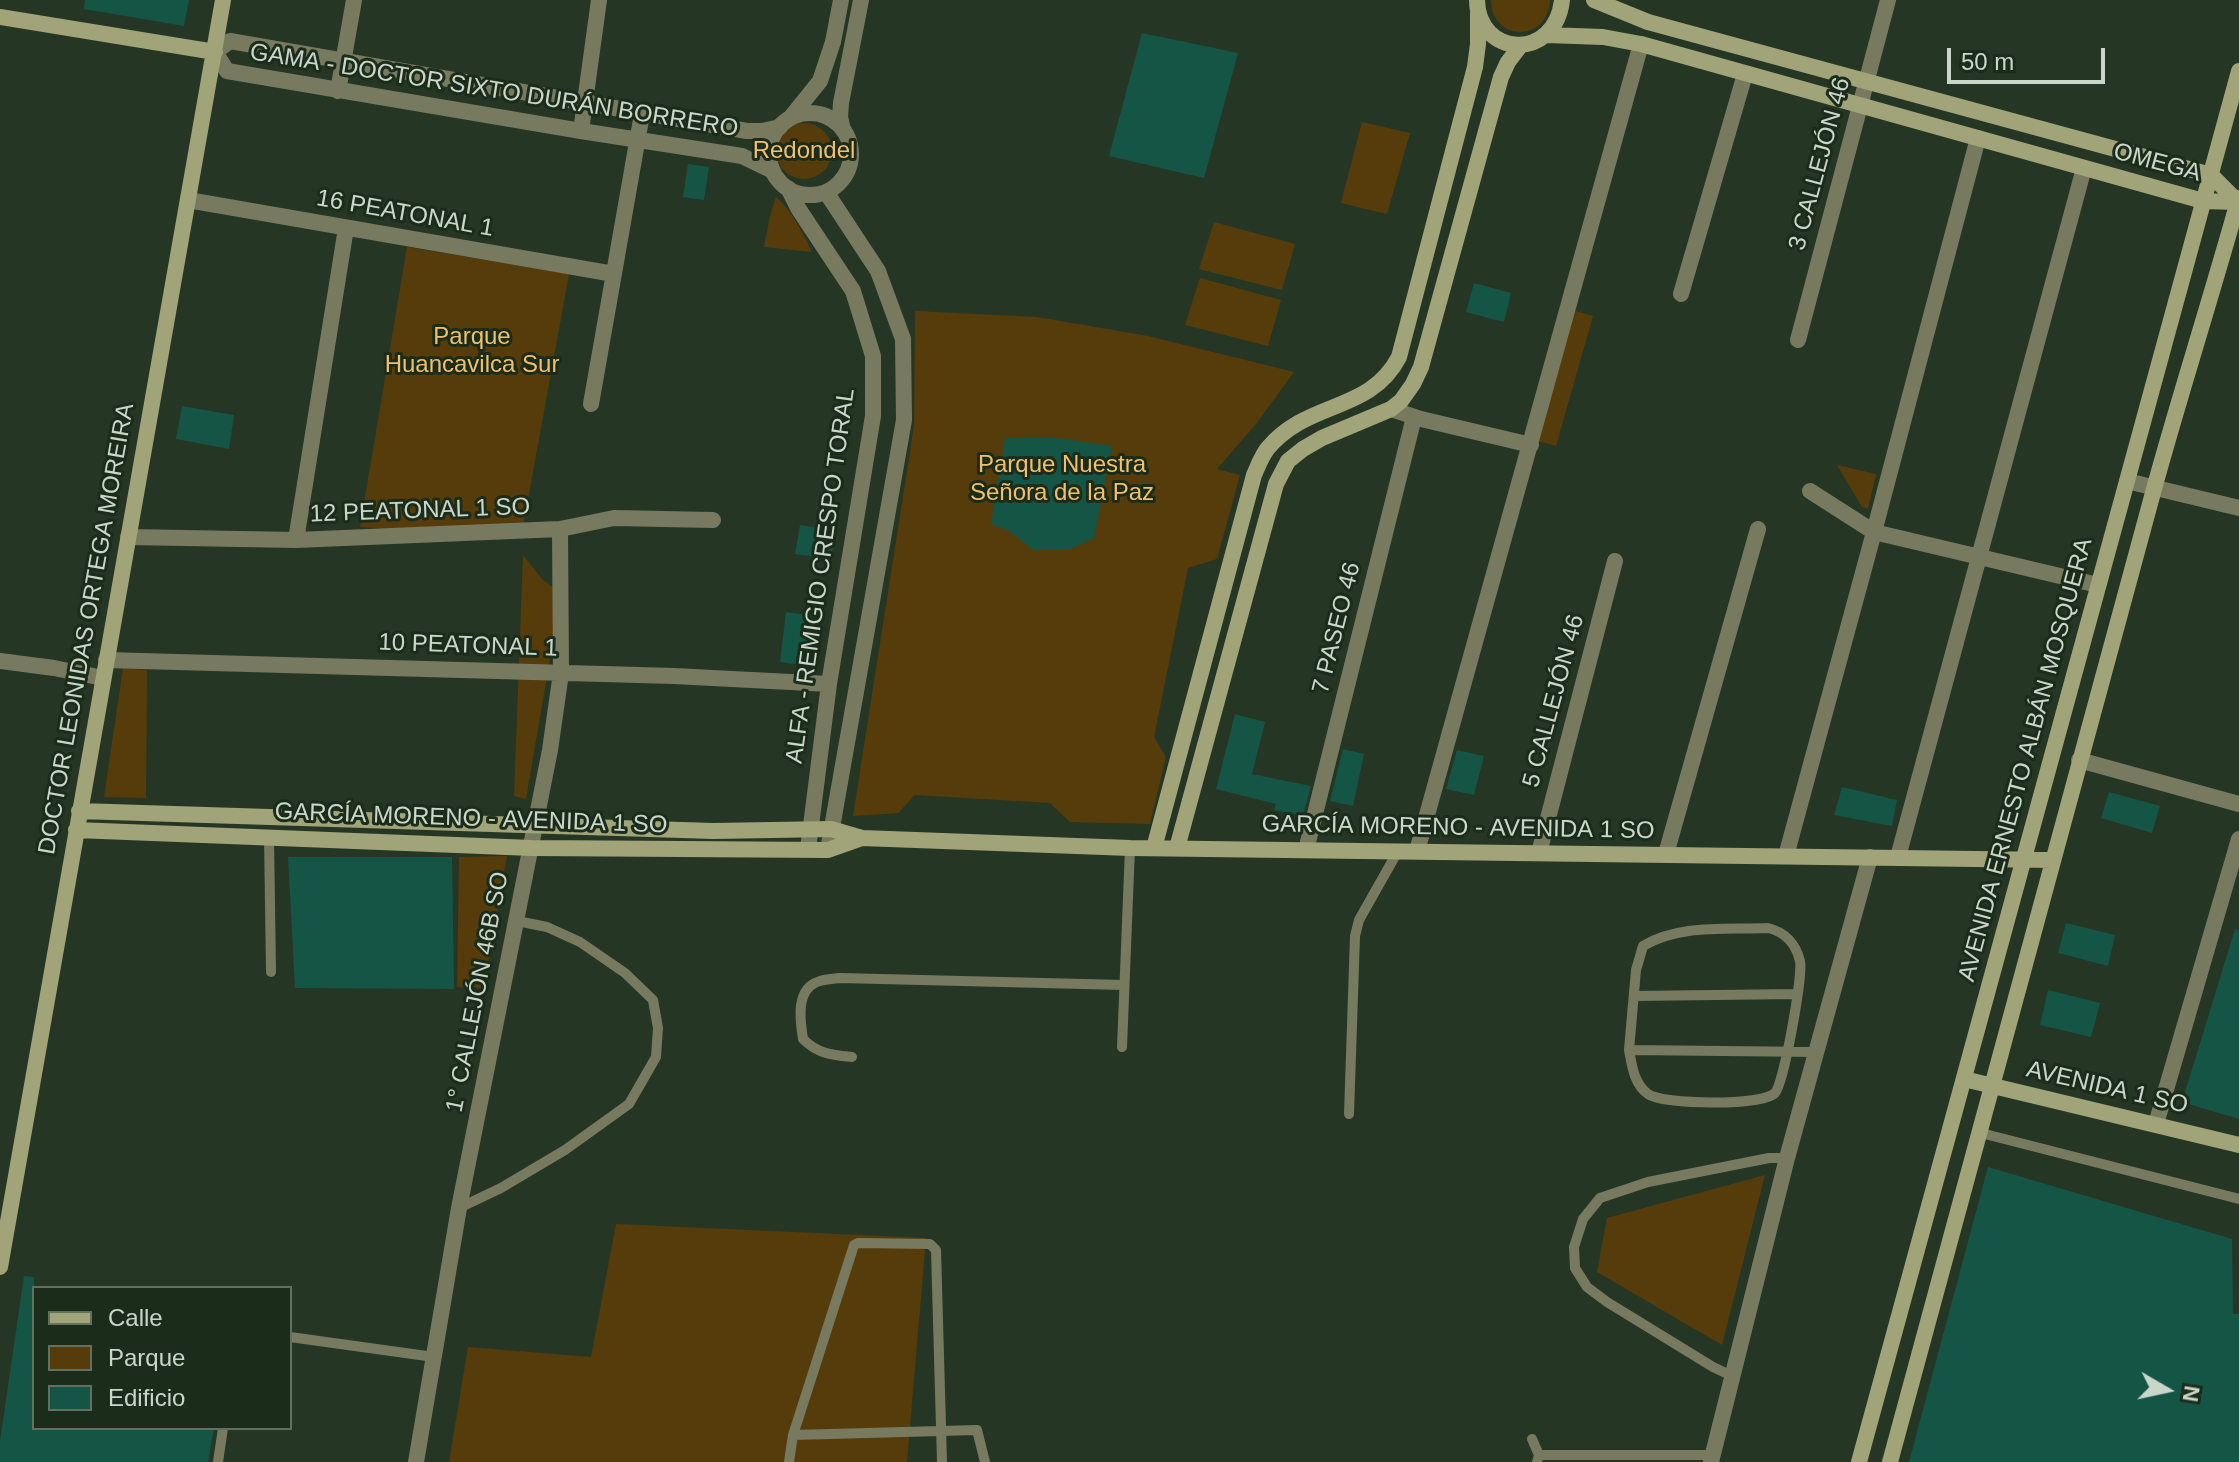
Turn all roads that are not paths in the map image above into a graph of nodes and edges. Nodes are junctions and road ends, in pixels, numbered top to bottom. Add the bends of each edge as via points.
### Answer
1 (223, 0) edge
2 (354, 0) edge
3 (599, 0) edge
4 (841, 0) edge
5 (861, 0) edge
6 (1562, 0) edge
7 (1594, 0) edge
8 (1888, 0) edge
9 (1478, 6) edge
10 (0, 17) edge
11 (1547, 35) junction
12 (833, 42) junction
13 (1641, 44) junction
14 (852, 45) junction
15 (1521, 45) junction
16 (215, 52) junction
17 (344, 60) junction
18 (2239, 71) edge
19 (1745, 74) junction
20 (1867, 81) junction
21 (338, 91) junction
22 (586, 104) junction
23 (1861, 106) junction
24 (642, 114) junction
25 (784, 123) junction
26 (843, 130) junction
27 (581, 131) junction
28 (1978, 138) junction
29 (637, 141) junction
30 (2084, 168) junction
31 (773, 171) junction
32 (2211, 175) junction
33 (788, 188) junction
34 (826, 192) junction
35 (188, 200) junction
36 (2203, 201) junction
37 (2239, 201) edge
38 (346, 228) junction
39 (614, 274) junction
40 (1681, 294) dead end
41 (1798, 340) dead end
42 (591, 404) dead end
43 (1391, 409) junction
44 (1414, 417) junction
45 (1531, 445) junction
46 (2127, 481) junction
47 (2155, 487) junction
48 (1810, 491) dead end
49 (2239, 508) edge
50 (713, 520) dead end
51 (560, 529) junction
52 (1758, 529) dead end
53 (1874, 532) junction
54 (128, 537) junction
55 (296, 540) junction
56 (1979, 558) junction
57 (1615, 561) dead end
58 (2098, 585) junction
59 (106, 660) junction
60 (0, 661) edge
61 (561, 673) junction
62 (103, 678) junction
63 (829, 684) junction
64 (2079, 760) junction
65 (2239, 804) edge
66 (79, 811) junction
67 (536, 825) junction
68 (831, 829) junction
69 (76, 830) junction
70 (810, 830) junction
71 (269, 837) junction
72 (862, 838) junction
73 (2239, 839) edge
74 (532, 848) junction
75 (1130, 848) junction
76 (1154, 848) junction
77 (1177, 848) junction
78 (808, 849) junction
79 (828, 850) junction
80 (1306, 850) junction
81 (1398, 851) junction
82 (1417, 851) junction
83 (1539, 853) junction
84 (1666, 854) junction
85 (1786, 856) junction
86 (1870, 857) junction
87 (1898, 857) junction
88 (2023, 859) junction
89 (2053, 860) junction
90 (517, 921) junction
91 (271, 972) dead end
92 (1124, 985) junction
93 (1796, 994) junction
94 (1634, 996) junction
95 (1122, 1047) dead end
96 (1629, 1050) junction
97 (1789, 1050) junction
98 (1816, 1052) junction
99 (852, 1057) dead end
100 (1964, 1079) junction
101 (1993, 1086) junction
102 (1349, 1114) dead end
103 (2156, 1124) junction
104 (1981, 1133) junction
105 (2239, 1145) edge
106 (1787, 1158) junction
107 (2239, 1199) edge
108 (459, 1208) junction
109 (0, 1267) edge
110 (292, 1337) edge
111 (434, 1357) junction
112 (1732, 1376) junction
113 (223, 1430) edge
114 (942, 1431) junction
115 (793, 1435) junction
116 (1532, 1439) dead end
117 (1538, 1458) edge
118 (1712, 1458) edge
119 (218, 1462) edge
120 (416, 1462) edge
121 (789, 1462) edge
122 (942, 1462) edge
123 (985, 1462) edge
124 (1859, 1462) edge
125 (1890, 1462) edge

1 - 16 street, DOCTOR LEONIDAS ORTEGA MOREIRA
2 - 17 street
3 - 22 street
4 - 12 street
5 - 14 street
6 - 11 street
7 - 20 street, OMEGA via 1648,22
8 - 20 street, 3 CALLEJÓN 46
9 - 15 street via 1494,37
9 - 76 street via 1475,67 1399,357 1379,385 1309,416 1266,449 1254,475
10 - 16 street
11 - 13 street, OMEGA
11 - 15 street
12 - 14 street
12 - 25 street via 820,81
13 - 19 street, OMEGA
13 - 45 street
14 - 26 street via 841,103
15 - 43 street via 1501,77 1421,367
16 - 17 street, GAMA - DOCTOR SIXTO DURÁN BORRERO via 230,41
16 - 21 street, GAMA - DOCTOR SIXTO DURÁN BORRERO via 227,71
16 - 35 street, DOCTOR LEONIDAS ORTEGA MOREIRA
17 - 21 street
17 - 22 street, GAMA - DOCTOR SIXTO DURÁN BORRERO
18 - 32 street, AVENIDA ERNESTO ALBÁN MOSQUERA
19 - 23 street, OMEGA
19 - 40 street
20 - 23 street, 3 CALLEJÓN 46
20 - 32 street, OMEGA
21 - 27 street, GAMA - DOCTOR SIXTO DURÁN BORRERO
22 - 24 street, GAMA - DOCTOR SIXTO DURÁN BORRERO
22 - 27 street
23 - 28 street, OMEGA
23 - 41 street, 3 CALLEJÓN 46
24 - 25 street, GAMA - DOCTOR SIXTO DURÁN BORRERO via 747,131
24 - 29 street
25 - 26 street via 812,113 835,121
25 - 31 street via 770,149
26 - 34 street via 850,163 846,175
27 - 29 street, GAMA - DOCTOR SIXTO DURÁN BORRERO
28 - 30 street, OMEGA
28 - 53 street
29 - 31 street, GAMA - DOCTOR SIXTO DURÁN BORRERO via 742,156
29 - 39 street
30 - 36 street, OMEGA
30 - 56 street
31 - 33 street
32 - 36 street, AVENIDA ERNESTO ALBÁN MOSQUERA
32 - 37 street, OMEGA
33 - 34 street via 800,194
33 - 63 street, ALFA - REMIGIO CRESPO TORAL via 853,291 873,356 873,416
34 - 68 street, ALFA - REMIGIO CRESPO TORAL via 878,271 903,339 904,420
35 - 38 street, 16 PEATONAL 1
35 - 54 street, DOCTOR LEONIDAS ORTEGA MOREIRA
36 - 37 street, OMEGA
36 - 46 street, AVENIDA ERNESTO ALBÁN MOSQUERA
37 - 47 street
38 - 39 street, 16 PEATONAL 1
38 - 55 street
39 - 42 street
43 - 44 street
43 - 77 street via 1303,449 1288,461 1276,484
44 - 45 street
44 - 80 street, 7 PASEO 46
45 - 82 street
46 - 47 street
46 - 58 street, AVENIDA ERNESTO ALBÁN MOSQUERA
47 - 49 street
47 - 64 street
48 - 53 street
50 - 51 street, 12 PEATONAL 1 SO via 614,518
51 - 55 street, 12 PEATONAL 1 SO
51 - 61 street, 1° CALLEJÓN 46B SO
52 - 84 street
53 - 56 street
53 - 85 street
54 - 55 street, 12 PEATONAL 1 SO
54 - 59 street, DOCTOR LEONIDAS ORTEGA MOREIRA
56 - 58 street
56 - 87 street
57 - 83 street, 5 CALLEJÓN 46
58 - 88 street, AVENIDA ERNESTO ALBÁN MOSQUERA
59 - 61 street, 10 PEATONAL 1
59 - 62 street, DOCTOR LEONIDAS ORTEGA MOREIRA
60 - 62 street
61 - 63 street, 10 PEATONAL 1
61 - 67 street, 1° CALLEJÓN 46B SO
62 - 66 street, DOCTOR LEONIDAS ORTEGA MOREIRA
63 - 70 street, ALFA - REMIGIO CRESPO TORAL
64 - 65 street
64 - 89 street
66 - 67 street, GARCÍA MORENO - AVENIDA 1 SO
66 - 69 street, DOCTOR LEONIDAS ORTEGA MOREIRA
67 - 70 street, GARCÍA MORENO - AVENIDA 1 SO
67 - 74 street, 1° CALLEJÓN 46B SO
68 - 70 street, GARCÍA MORENO - AVENIDA 1 SO
68 - 72 street, GARCÍA MORENO - AVENIDA 1 SO
68 - 79 street, ALFA - REMIGIO CRESPO TORAL
69 - 71 street, GARCÍA MORENO - AVENIDA 1 SO
69 - 109 street, DOCTOR LEONIDAS ORTEGA MOREIRA
70 - 78 street, ALFA - REMIGIO CRESPO TORAL
71 - 74 street, GARCÍA MORENO - AVENIDA 1 SO
71 - 91 lane
72 - 75 street, GARCÍA MORENO - AVENIDA 1 SO
72 - 79 street, GARCÍA MORENO - AVENIDA 1 SO
73 - 103 street
74 - 78 street, GARCÍA MORENO - AVENIDA 1 SO
74 - 90 street, 1° CALLEJÓN 46B SO
75 - 76 street, GARCÍA MORENO - AVENIDA 1 SO
75 - 92 lane
76 - 77 street, GARCÍA MORENO - AVENIDA 1 SO
77 - 80 street, GARCÍA MORENO - AVENIDA 1 SO
78 - 79 street, GARCÍA MORENO - AVENIDA 1 SO
80 - 81 street, GARCÍA MORENO - AVENIDA 1 SO
81 - 82 street, GARCÍA MORENO - AVENIDA 1 SO
81 - 102 lane via 1355,936
82 - 83 street, GARCÍA MORENO - AVENIDA 1 SO
83 - 84 street, GARCÍA MORENO - AVENIDA 1 SO
84 - 85 street, GARCÍA MORENO - AVENIDA 1 SO
85 - 86 street, GARCÍA MORENO - AVENIDA 1 SO
86 - 87 street, GARCÍA MORENO - AVENIDA 1 SO
86 - 98 street
87 - 88 street, GARCÍA MORENO - AVENIDA 1 SO
88 - 89 street, GARCÍA MORENO - AVENIDA 1 SO
88 - 100 street, AVENIDA ERNESTO ALBÁN MOSQUERA
89 - 101 street
90 - 108 street, 1° CALLEJÓN 46B SO
90 - 108 lane via 580,942 653,1000 656,1057 629,1104 565,1150
92 - 95 lane
92 - 99 lane via 840,978 816,982 806,990 801,1005 803,1039 825,1054
93 - 94 lane
93 - 94 lane via 1800,962 1795,948 1779,930 1768,928 1678,932 1656,938 1643,946
93 - 97 lane
94 - 96 lane
96 - 97 lane
96 - 97 lane via 1639,1085 1650,1096 1741,1102 1776,1093
97 - 98 lane
98 - 106 street
100 - 101 street, AVENIDA 1 SO
100 - 124 street, AVENIDA ERNESTO ALBÁN MOSQUERA
101 - 103 street, AVENIDA 1 SO
101 - 104 street
103 - 105 street, AVENIDA 1 SO
104 - 107 lane
104 - 125 street
106 - 112 street
106 - 112 lane via 1648,1182 1600,1198 1583,1219 1574,1247 1575,1268 1587,1287
108 - 111 street, 1° CALLEJÓN 46B SO
110 - 111 lane
111 - 120 street, 1° CALLEJÓN 46B SO
112 - 118 street
113 - 119 lane
114 - 115 lane
114 - 115 lane via 936,1250 930,1244 858,1243
114 - 122 lane
114 - 123 lane via 977,1430
115 - 121 lane
116 - 117 lane
117 - 118 lane

